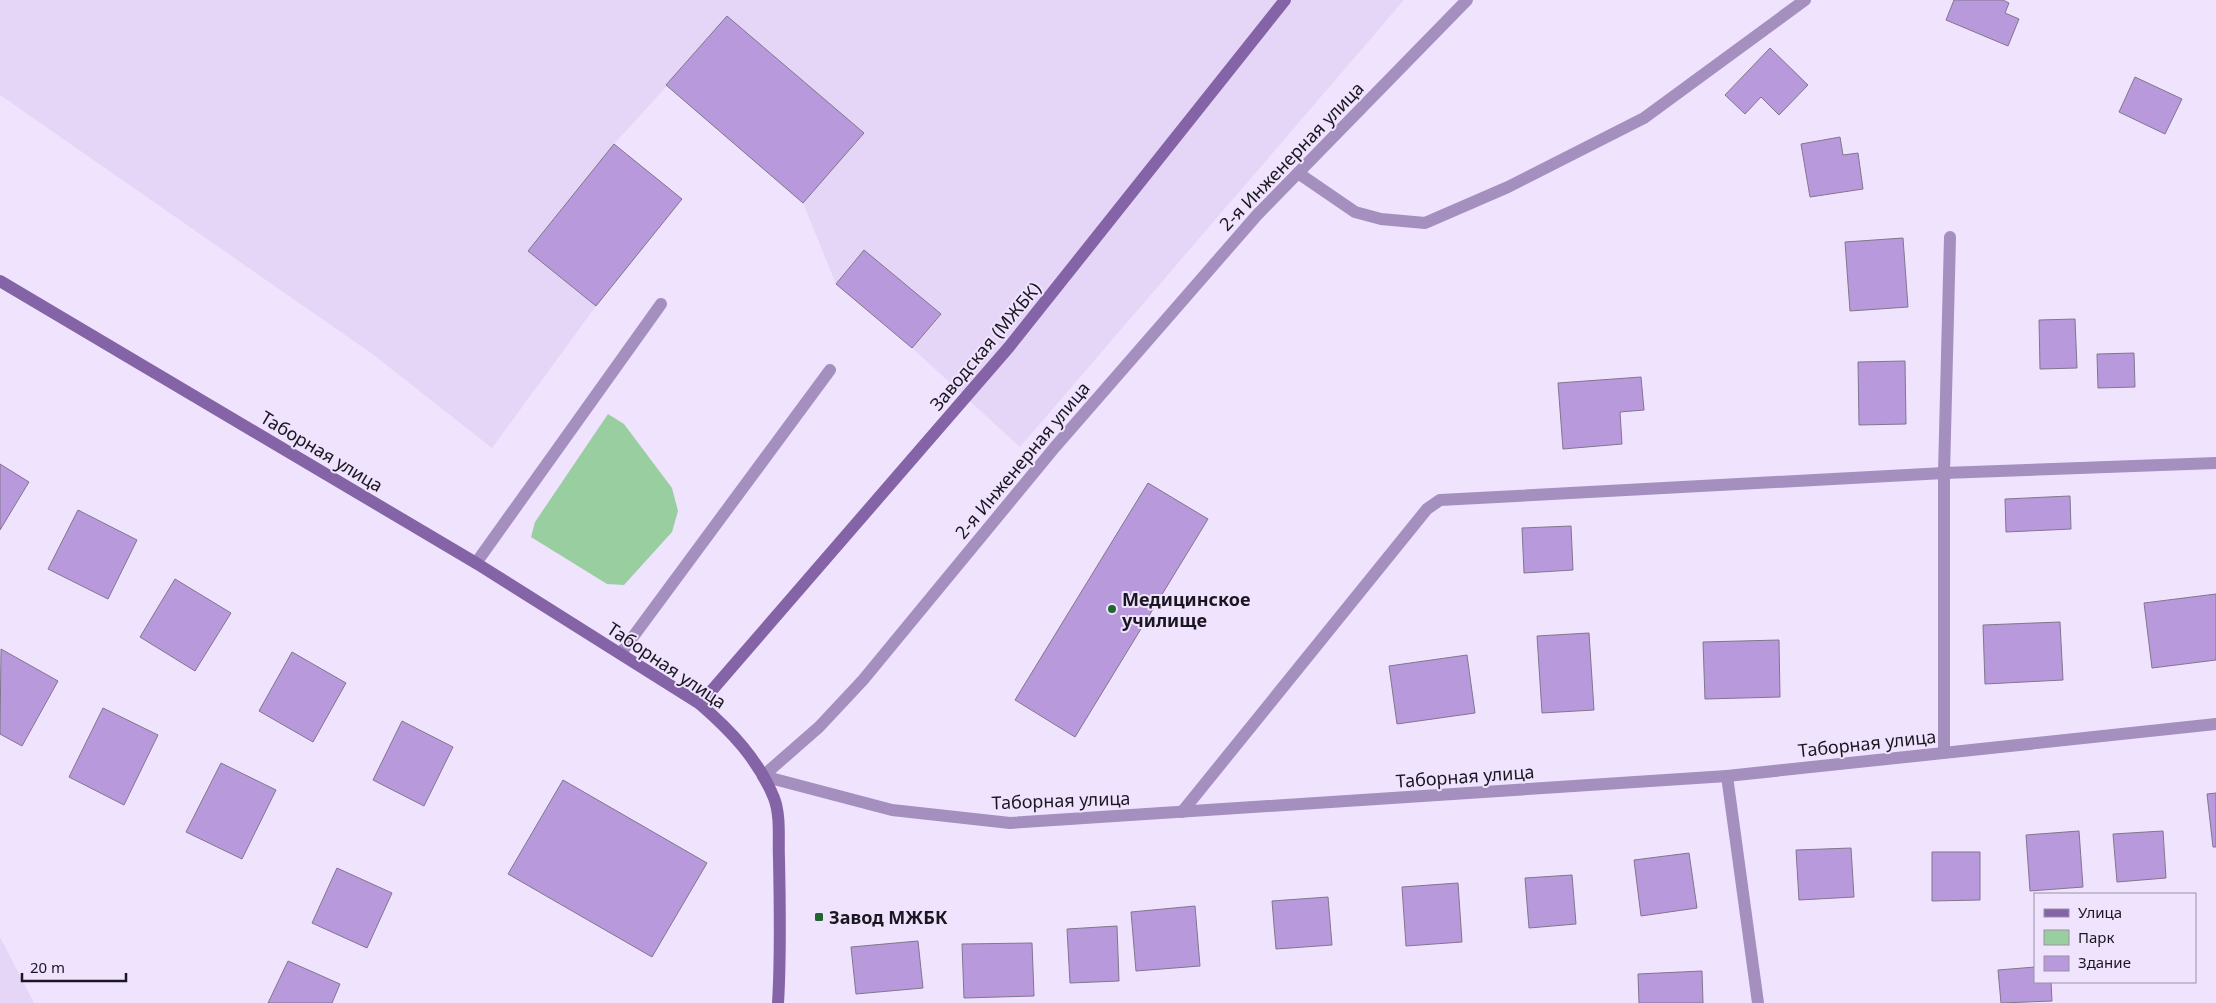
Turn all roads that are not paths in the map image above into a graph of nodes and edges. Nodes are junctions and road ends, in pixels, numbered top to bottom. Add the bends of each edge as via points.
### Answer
1 (1285, 0) edge
2 (1468, 0) edge
3 (1805, 0) edge
4 (1298, 173) junction
5 (1950, 237) dead end
6 (0, 281) edge
7 (661, 304) dead end
8 (830, 370) dead end
9 (2216, 463) edge
10 (1944, 473) junction
11 (476, 563) junction
12 (621, 653) junction
13 (700, 704) junction
14 (2216, 724) edge
15 (1944, 752) junction
16 (763, 776) junction
17 (1727, 776) junction
18 (1182, 812) junction
19 (778, 1003) edge
20 (1758, 1003) edge

1 - 13 street, Заводская (МЖБК) via 1009,347
2 - 4 street, 2-я Инженерная улица
3 - 4 street via 1644,118 1508,187 1424,223 1380,219 1354,212
4 - 16 street, 2-я Инженерная улица via 1257,214 1055,447 863,680 819,727
5 - 10 street
6 - 11 street, Таборная улица
7 - 11 street
8 - 12 street
9 - 10 street
10 - 15 street
10 - 18 street via 1440,500 1427,509
11 - 12 street, Таборная улица
12 - 13 street, Таборная улица
13 - 16 street, Таборная улица via 730,730
14 - 15 street, Таборная улица
15 - 17 street, Таборная улица
16 - 18 street, Таборная улица via 892,810 1010,823
16 - 19 street via 774,800 778,828 782,949
17 - 18 street, Таборная улица
17 - 20 street

